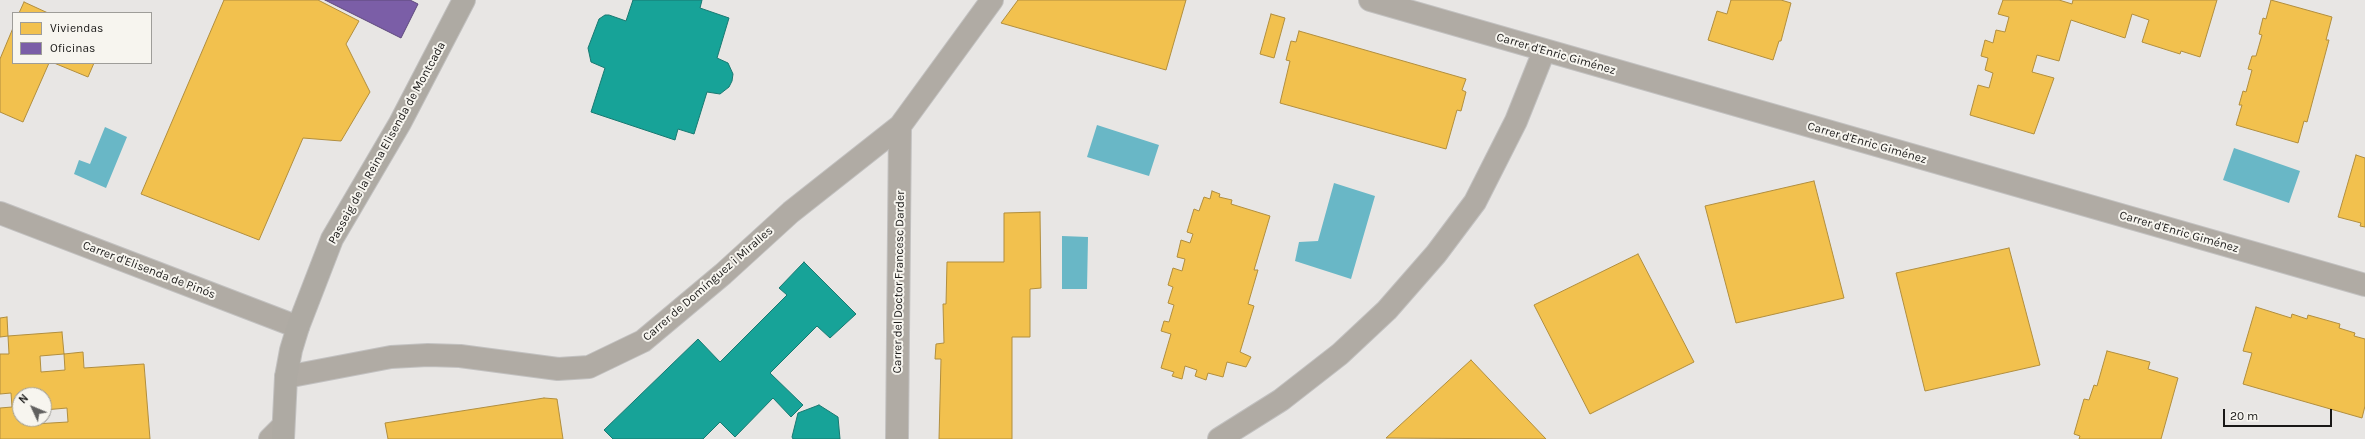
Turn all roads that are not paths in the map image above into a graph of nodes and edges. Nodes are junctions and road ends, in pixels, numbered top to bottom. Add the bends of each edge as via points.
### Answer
1 (464, 0) edge
2 (992, 0) edge
3 (1370, 0) edge
4 (1544, 51) junction
5 (900, 126) junction
6 (0, 213) edge
7 (2365, 285) edge
8 (298, 327) junction
9 (286, 377) junction
10 (278, 435) edge
11 (897, 439) edge
12 (1219, 439) edge

1 - 8 street, Passeig de la Reina Elisenda de Montcada via 400,123 332,239
2 - 5 street, Carrer de Domínguez i Miralles
3 - 4 street, Carrer d'Enric Giménez
4 - 7 street, Carrer d'Enric Giménez
4 - 12 street via 1516,121 1475,202 1436,254 1387,310 1340,354 1281,400
5 - 9 street, Carrer de Domínguez i Miralles via 791,212 723,274 643,341 609,359 589,367 558,369 460,356 391,357
5 - 11 street, Carrer del Doctor Francesc Darder
6 - 8 street, Carrer d'Elisenda de Pinós
8 - 9 street, Passeig de la Reina Elisenda de Montcada
9 - 10 street, Passeig de la Reina Elisenda de Montcada

